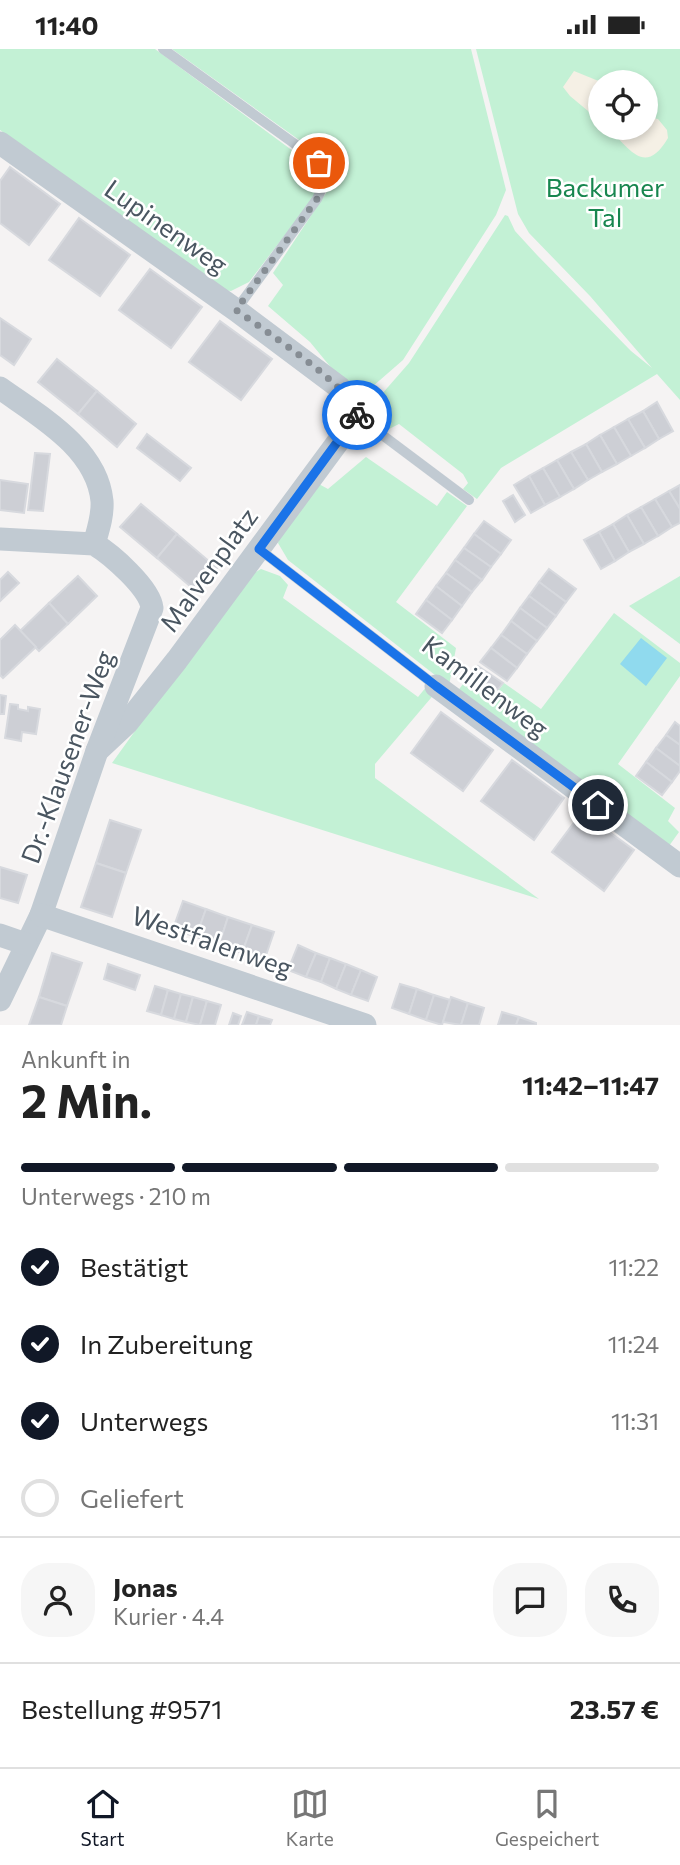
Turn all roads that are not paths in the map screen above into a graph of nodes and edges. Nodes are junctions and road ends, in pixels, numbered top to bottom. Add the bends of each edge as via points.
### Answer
1 (163, 49) edge
2 (0, 143) edge
3 (236, 310) junction
4 (0, 388) edge
5 (357, 416) junction
6 (469, 500) dead end
7 (0, 539) edge
8 (94, 544) junction
9 (259, 549) junction
10 (436, 686) joint
11 (97, 751) junction
12 (680, 866) edge
13 (41, 915) junction
14 (0, 936) edge
15 (26, 944) junction
16 (0, 1000) edge
17 (365, 1025) edge

1 - 3 lane via 306,152 322,172 317,199
2 - 3 street, Lupinenweg
3 - 5 street, Lupinenweg via 340,388
4 - 8 street via 51,426 90,465 102,503
5 - 6 lane
5 - 9 street, Malvenplatz
7 - 8 street
8 - 11 street, Dr.-Klausener-Weg via 142,588 152,608
9 - 10 lane, Kamillenweg
9 - 11 street, Malvenplatz via 127,723
10 - 12 street, Kamillenweg
11 - 13 street, Dr.-Klausener-Weg
13 - 15 street, Dr.-Klausener-Weg
13 - 17 street, Westfalenweg
14 - 15 street
15 - 16 street, Dr.-Klausener-Weg

